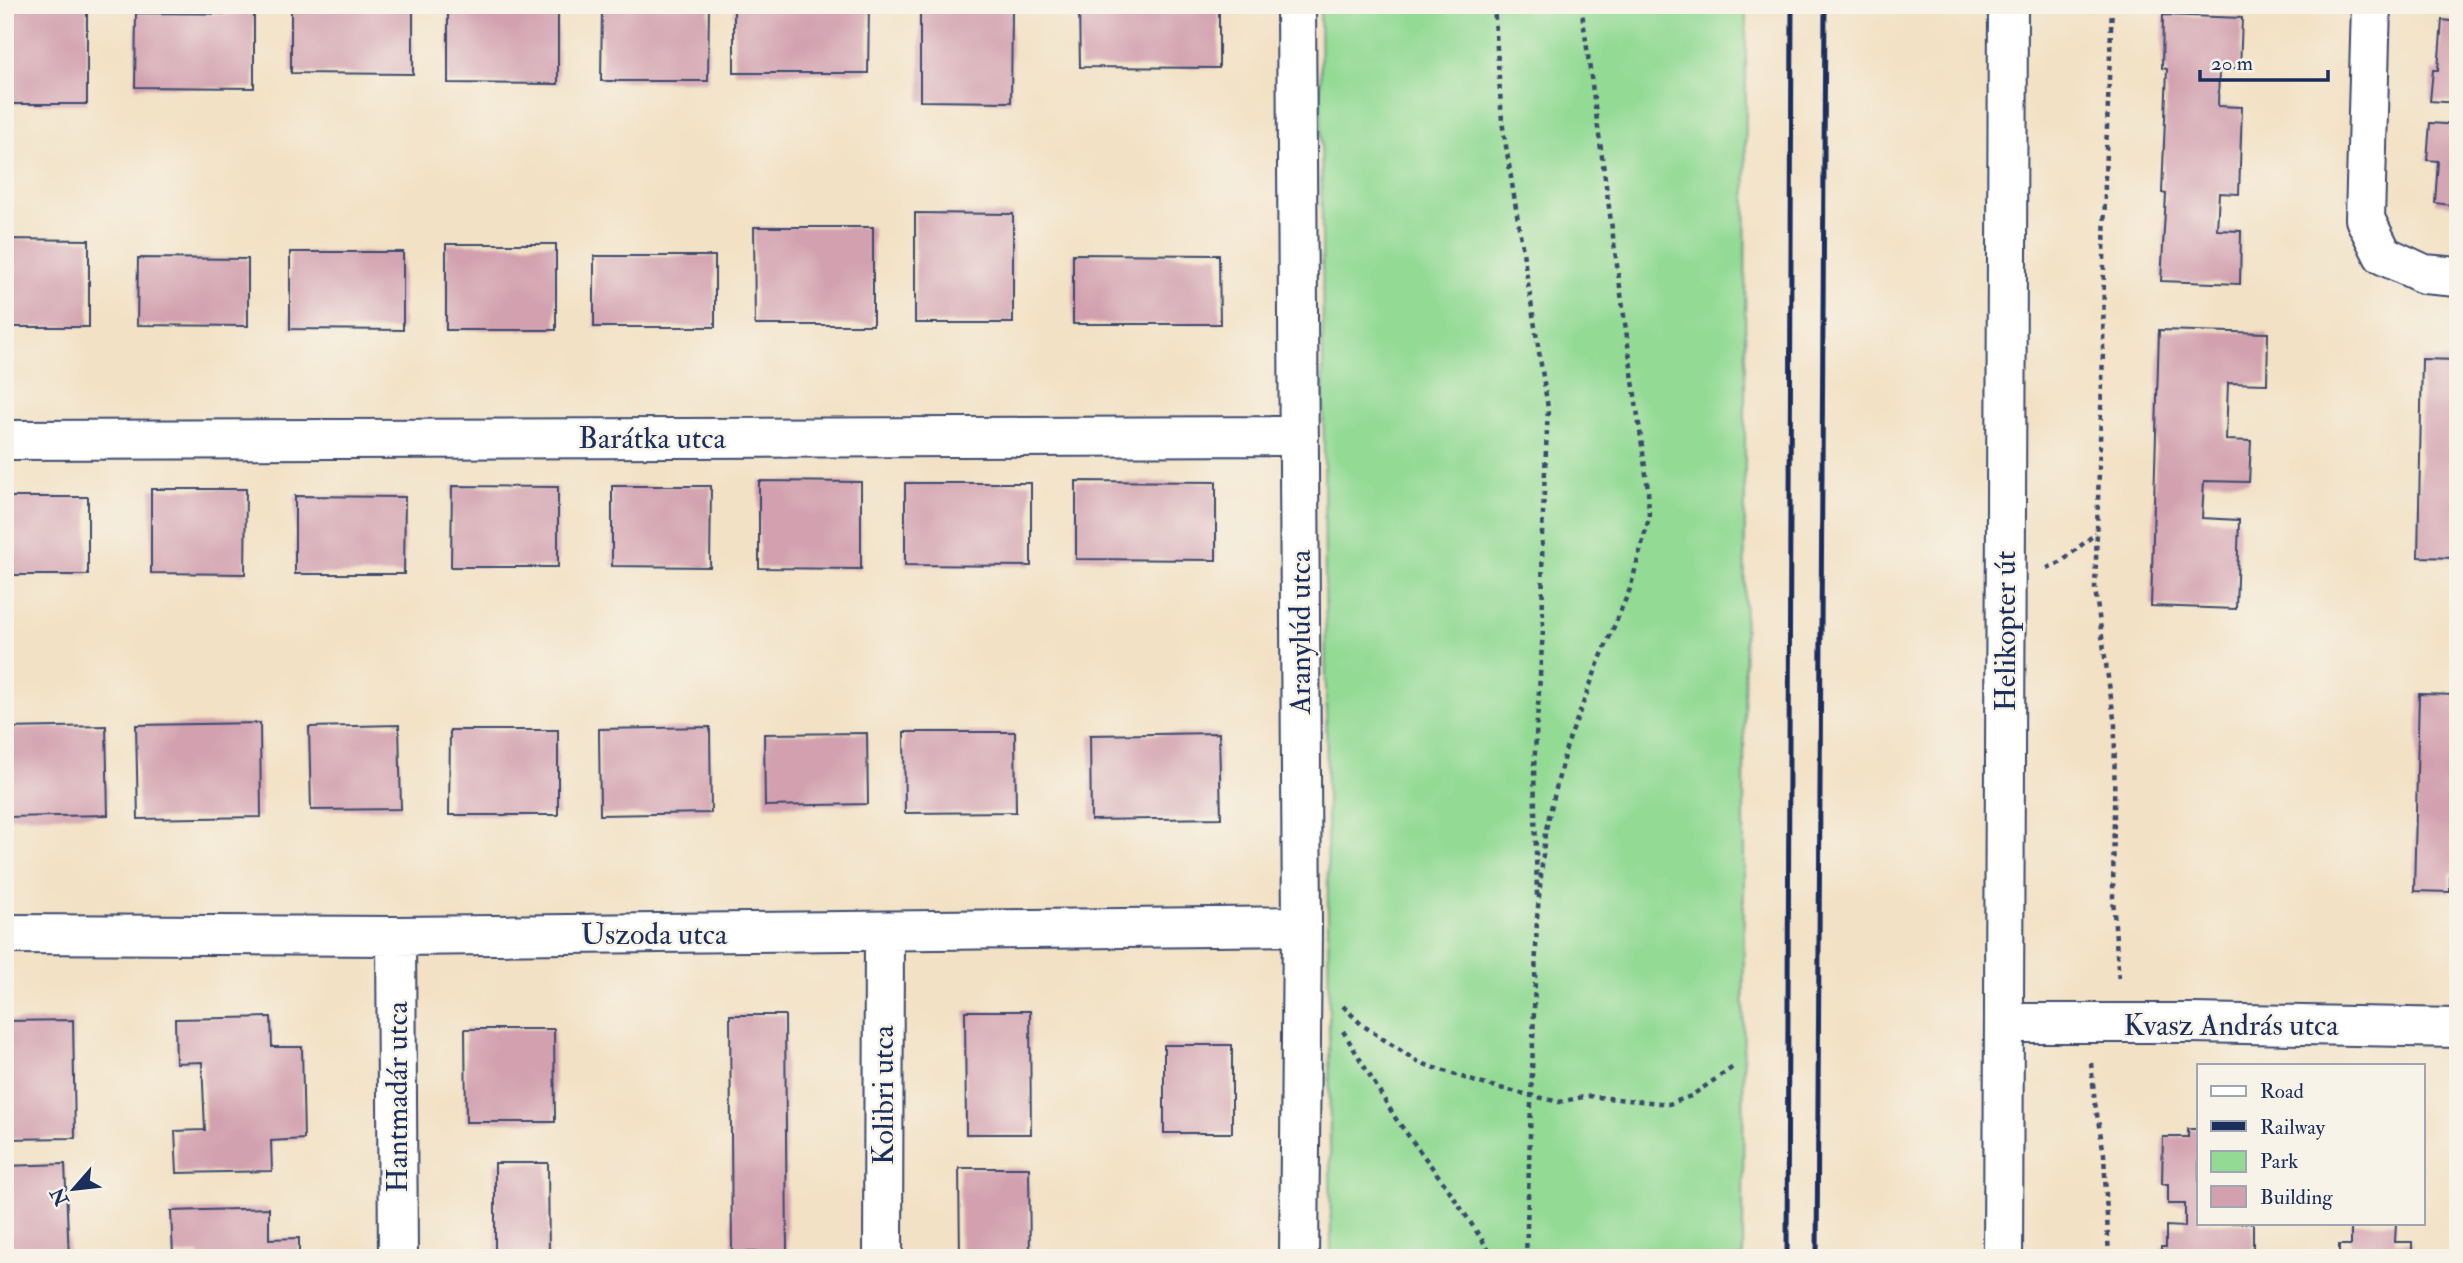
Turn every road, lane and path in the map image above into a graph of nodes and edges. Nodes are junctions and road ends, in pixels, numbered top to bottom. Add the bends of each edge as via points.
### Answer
1 (1296, 5) edge
2 (1494, 5) edge
3 (1581, 5) edge
4 (2008, 5) edge
5 (2112, 5) edge
6 (2371, 5) edge
7 (2458, 277) edge
8 (1299, 436) junction
9 (5, 440) edge
10 (2096, 533) junction
11 (2005, 576) junction
12 (1537, 918) junction
13 (1302, 926) junction
14 (884, 932) junction
15 (5, 934) edge
16 (396, 936) junction
17 (1302, 965) junction
18 (2004, 1023) junction
19 (2104, 1024) junction
20 (1341, 1027) dead end
21 (2458, 1028) edge
22 (1735, 1065) dead end
23 (1532, 1096) junction
24 (398, 1258) edge
25 (883, 1258) edge
26 (1299, 1258) edge
27 (1494, 1258) edge
28 (1526, 1258) edge
29 (2004, 1258) edge
30 (2109, 1258) edge

1 - 8 street, Aranylúd utca
2 - 12 path via 1502,121 1548,408 1543,630 1534,767
3 - 12 path via 1649,518 1630,589 1566,748 1545,833
4 - 11 street, Helikopter út
5 - 10 path
6 - 7 street via 2365,219 2383,255 2424,274
8 - 9 street, Barátka utca
8 - 13 street, Aranylúd utca
10 - 11 path via 2060,563
10 - 19 path via 2095,589 2115,724 2113,898
11 - 18 street, Helikopter út
12 - 23 path
13 - 14 street, Uszoda utca
13 - 17 street, Aranylúd utca
14 - 16 street, Uszoda utca
14 - 25 street, Kolibri utca
15 - 16 street, Uszoda utca
16 - 24 street, Hantmadár utca
17 - 23 path via 1362,1025 1418,1062
17 - 26 street, Aranylúd utca
18 - 19 street, Kvasz András utca
18 - 29 street, Helikopter út
19 - 21 street, Kvasz András utca
19 - 30 path via 2095,1103 2104,1154
20 - 27 path via 1396,1119
22 - 23 path via 1691,1096 1670,1104 1588,1096 1559,1102
23 - 28 path

